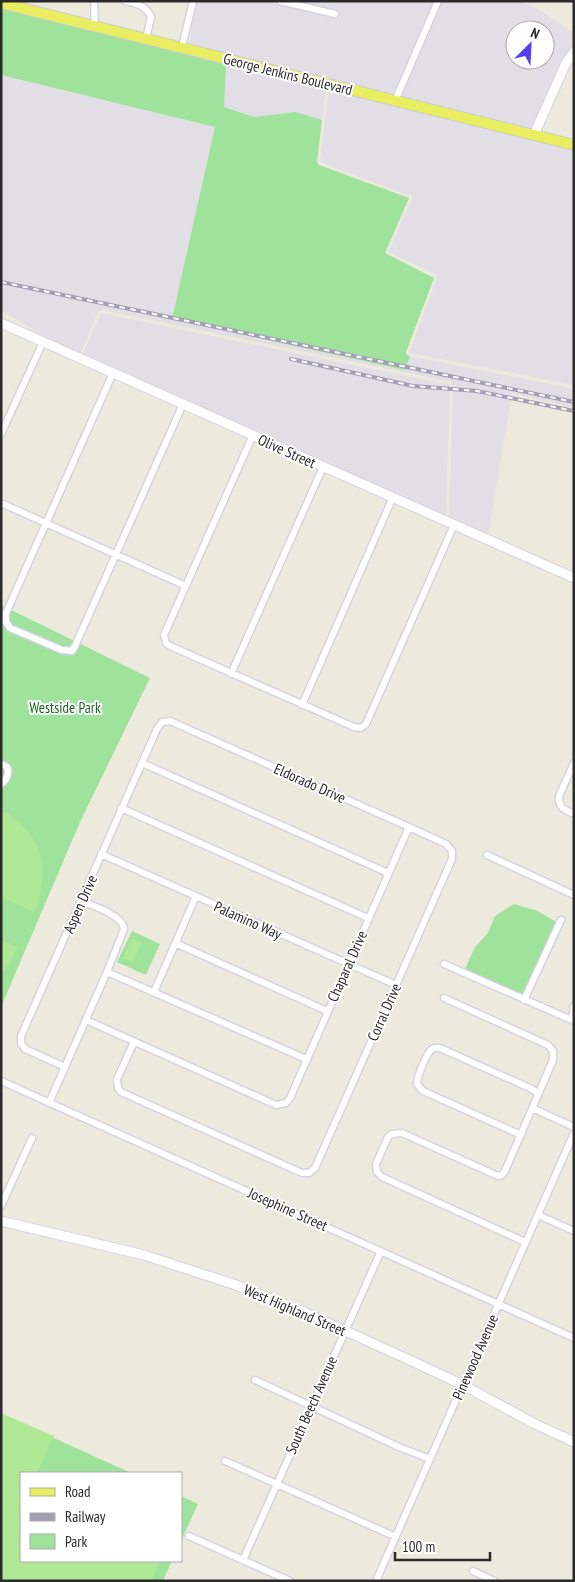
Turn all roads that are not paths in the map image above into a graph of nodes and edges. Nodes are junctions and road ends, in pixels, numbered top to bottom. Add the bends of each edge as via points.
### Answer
1 (95, 1) edge
2 (125, 1) edge
3 (193, 1) edge
4 (280, 1) edge
5 (438, 1) edge
6 (1, 3) edge
7 (335, 14) dead end
8 (95, 26) junction
9 (146, 39) junction
10 (182, 47) junction
11 (574, 52) edge
12 (395, 101) junction
13 (534, 135) junction
14 (574, 145) edge
15 (1, 324) edge
16 (42, 342) junction
17 (113, 373) junction
18 (183, 404) junction
19 (1, 434) edge
20 (254, 435) junction
21 (323, 467) junction
22 (393, 497) junction
23 (1, 503) edge
24 (46, 523) junction
25 (454, 525) junction
26 (116, 554) junction
27 (574, 578) edge
28 (186, 586) junction
29 (232, 674) junction
30 (302, 704) junction
31 (165, 721) joint
32 (574, 762) edge
33 (142, 763) junction
34 (1, 764) edge
35 (1, 784) edge
36 (122, 808) junction
37 (574, 814) edge
38 (409, 827) junction
39 (452, 850) joint
40 (101, 854) junction
41 (487, 855) dead end
42 (388, 873) junction
43 (574, 895) edge
44 (196, 896) junction
45 (81, 901) junction
46 (368, 918) junction
47 (561, 920) dead end
48 (175, 943) junction
49 (348, 964) junction
50 (444, 964) dead end
51 (107, 972) junction
52 (396, 986) junction
53 (154, 992) junction
54 (444, 998) dead end
55 (524, 1000) junction
56 (574, 1006) edge
57 (327, 1011) junction
58 (86, 1020) junction
59 (573, 1021) edge
60 (134, 1042) junction
61 (306, 1059) junction
62 (65, 1067) junction
63 (1, 1081) edge
64 (538, 1094) junction
65 (49, 1103) junction
66 (532, 1108) junction
67 (574, 1127) edge
68 (574, 1133) edge
69 (521, 1135) junction
70 (32, 1138) dead end
71 (1, 1206) edge
72 (538, 1216) junction
73 (1, 1221) edge
74 (574, 1231) edge
75 (525, 1242) junction
76 (381, 1251) junction
77 (499, 1303) junction
78 (345, 1332) junction
79 (574, 1338) edge
80 (254, 1380) dead end
81 (463, 1385) junction
82 (311, 1406) junction
83 (574, 1442) edge
84 (430, 1459) junction
85 (225, 1461) dead end
86 (276, 1484) junction
87 (189, 1536) dead end
88 (396, 1536) junction
89 (243, 1560) junction
90 (473, 1571) dead end
91 (290, 1581) edge
92 (376, 1581) edge
93 (494, 1581) edge

1 - 8 street
2 - 9 street via 143,6 151,17
3 - 10 street
4 - 7 street
5 - 12 street
6 - 8 main road, George Jenkins Boulevard
8 - 9 main road, George Jenkins Boulevard
9 - 10 main road, George Jenkins Boulevard
10 - 12 main road, George Jenkins Boulevard
11 - 13 street
12 - 13 main road, George Jenkins Boulevard
13 - 14 main road, George Jenkins Boulevard
15 - 16 street, Olive Street
16 - 17 street, Olive Street
16 - 19 street
17 - 18 street, Olive Street
17 - 24 street
18 - 20 street, Olive Street
18 - 26 street
20 - 21 street, Olive Street
20 - 28 street
21 - 22 street, Olive Street
21 - 29 street
22 - 25 street, Olive Street
22 - 30 street
23 - 24 street
24 - 26 street
24 - 26 street via 8,610 6,622 10,628 62,650 72,651
25 - 27 street, Olive Street
25 - 30 street via 364,727 357,728
26 - 28 street
28 - 29 street via 164,635 165,640 170,646
29 - 30 street
31 - 33 street, Aspen Drive via 160,724
31 - 38 street, Eldorado Drive
32 - 37 street via 559,796 560,806
33 - 36 street, Aspen Drive
33 - 42 street
34 - 35 street via 8,771
36 - 40 street, Aspen Drive
36 - 46 street
38 - 39 street, Eldorado Drive
38 - 42 street, Chaparal Drive
39 - 52 street, Corral Drive via 452,858
40 - 44 street, Palamino Way
40 - 45 street, Aspen Drive
41 - 43 street
42 - 46 street, Chaparal Drive
44 - 48 street
44 - 49 street, Palamino Way
45 - 51 street via 118,918 123,925
45 - 62 street, Aspen Drive via 20,1040 26,1049
46 - 49 street, Chaparal Drive
47 - 55 street
48 - 53 street
48 - 57 street
49 - 52 street, Palamino Way
49 - 57 street, Chaparal Drive
50 - 55 street
51 - 53 street
51 - 58 street
52 - 60 street, Corral Drive via 315,1168 310,1172 302,1173 121,1092 118,1080
53 - 61 street
54 - 64 street via 548,1044 554,1056
55 - 59 street
56 - 59 street
57 - 61 street, Chaparal Drive
58 - 60 street
58 - 62 street
60 - 61 street, Chaparal Drive via 276,1105 284,1104 290,1098
62 - 65 street
63 - 65 street, Josephine Street
64 - 66 street
64 - 69 street via 440,1048 429,1052 417,1077 417,1084 423,1091
65 - 76 street, Josephine Street
66 - 67 street
66 - 69 street
68 - 72 street, Pinewood Avenue
69 - 75 street via 505,1171 498,1176 402,1133 388,1137 376,1168 382,1178
70 - 71 street
72 - 74 street
72 - 75 street, Pinewood Avenue
73 - 78 street, West Highland Street via 144,1255 210,1275
75 - 77 street, Pinewood Avenue
76 - 77 street, Josephine Street
76 - 78 street, South Beech Avenue
77 - 79 street, Josephine Street
77 - 81 street, Pinewood Avenue
78 - 81 street, West Highland Street
78 - 82 street, South Beech Avenue
80 - 82 street
81 - 83 street, West Highland Street
81 - 84 street, Pinewood Avenue
82 - 84 street
82 - 86 street, South Beech Avenue
84 - 88 street, Pinewood Avenue
85 - 86 street
86 - 88 street
86 - 89 street, South Beech Avenue
87 - 89 street
88 - 92 street, Pinewood Avenue
89 - 91 street
90 - 93 street

